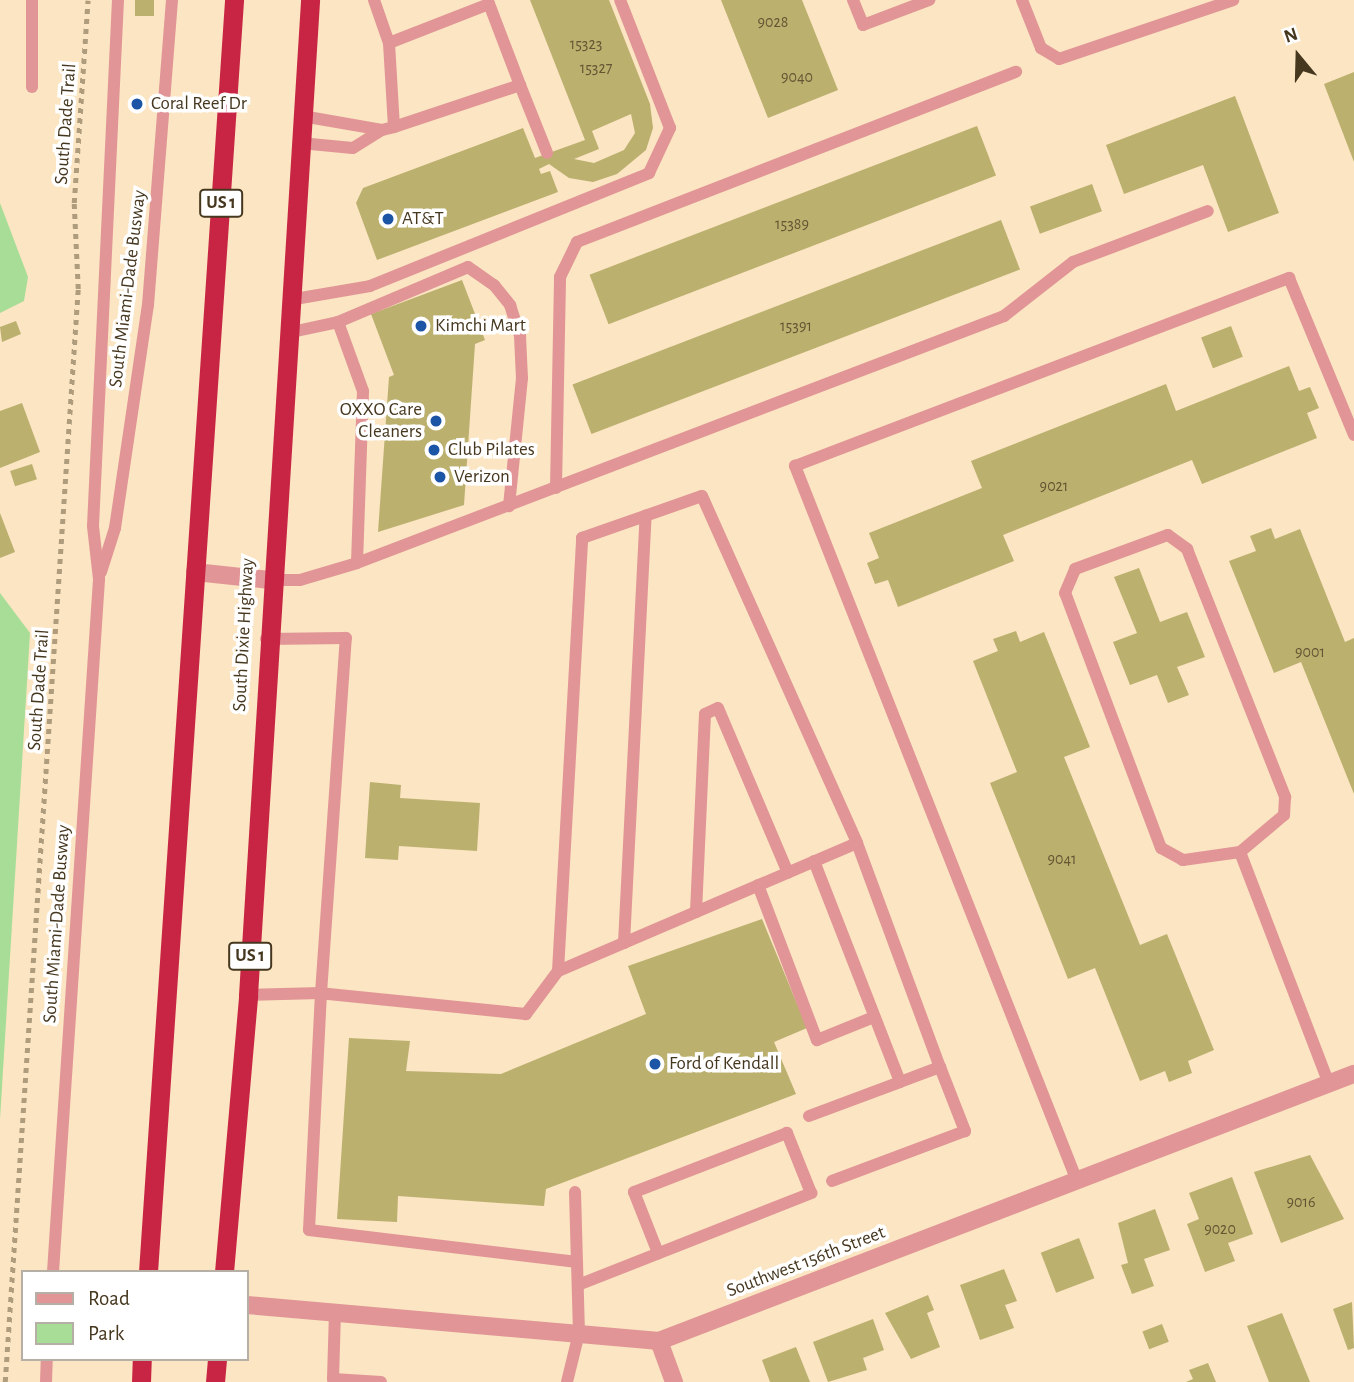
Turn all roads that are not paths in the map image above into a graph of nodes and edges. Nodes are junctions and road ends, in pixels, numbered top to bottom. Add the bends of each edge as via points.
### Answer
1 (32, 0) edge
2 (118, 0) edge
3 (172, 0) edge
4 (234, 0) edge
5 (310, 0) edge
6 (374, 0) edge
7 (620, 0) edge
8 (853, 0) edge
9 (929, 0) edge
10 (1023, 0) edge
11 (1233, 0) edge
12 (489, 2) edge
13 (389, 43) junction
14 (1016, 72) dead end
15 (520, 85) junction
16 (32, 87) dead end
17 (302, 116) junction
18 (388, 129) junction
19 (300, 144) junction
20 (547, 153) dead end
21 (1209, 211) dead end
22 (289, 300) junction
23 (338, 322) junction
24 (287, 333) junction
25 (1354, 435) edge
26 (556, 488) junction
27 (509, 506) junction
28 (646, 516) junction
29 (357, 563) junction
30 (195, 572) junction
31 (99, 579) junction
32 (270, 580) junction
33 (266, 639) junction
34 (857, 843) junction
35 (1240, 852) junction
36 (814, 862) junction
37 (788, 873) junction
38 (758, 885) junction
39 (696, 912) junction
40 (624, 943) junction
41 (558, 971) junction
42 (321, 993) junction
43 (248, 995) junction
44 (874, 1017) junction
45 (940, 1067) junction
46 (1354, 1074) edge
47 (900, 1082) junction
48 (1329, 1084) junction
49 (809, 1116) dead end
50 (832, 1181) dead end
51 (1077, 1181) junction
52 (575, 1192) dead end
53 (658, 1253) junction
54 (577, 1262) junction
55 (53, 1270) edge
56 (148, 1270) edge
57 (223, 1270) edge
58 (578, 1285) junction
59 (248, 1304) edge
60 (335, 1312) junction
61 (579, 1333) junction
62 (659, 1341) junction
63 (47, 1361) edge
64 (142, 1361) edge
65 (217, 1361) edge
66 (46, 1382) edge
67 (141, 1382) edge
68 (215, 1382) edge
69 (381, 1382) edge
70 (567, 1382) edge
71 (674, 1382) edge

1 - 16 lane
2 - 31 lane, South Miami-Dade Busway via 93,526
3 - 31 lane, South Miami-Dade Busway via 148,305 115,528
4 - 30 highway, US 1
5 - 17 highway, South Dixie Highway / US 1
6 - 13 lane
7 - 22 lane via 670,128 649,173 370,286
8 - 9 lane via 863,25
10 - 11 lane via 1041,48 1059,59
12 - 13 lane
12 - 15 lane
13 - 18 lane
14 - 26 lane via 577,242 560,277
15 - 18 lane
15 - 20 lane
17 - 18 lane
17 - 19 highway, South Dixie Highway / US 1
18 - 19 lane via 353,148
19 - 22 highway, South Dixie Highway / US 1
21 - 26 lane via 1073,262 1004,316
22 - 24 highway, South Dixie Highway / US 1
23 - 24 lane
23 - 27 lane via 468,267 502,292 520,336 522,378
23 - 29 lane via 363,391
24 - 32 highway, South Dixie Highway / US 1
25 - 51 lane via 1289,278 795,466
26 - 27 lane
27 - 29 lane
28 - 34 lane via 702,496
28 - 40 lane
28 - 41 lane via 582,538
29 - 32 lane via 308,579
30 - 32 street
30 - 56 highway, US 1
31 - 55 lane, South Miami-Dade Busway
32 - 33 highway, South Dixie Highway / US 1
33 - 42 lane via 346,638
33 - 43 highway, South Dixie Highway / US 1
34 - 36 lane
34 - 45 lane
35 - 35 lane via 1284,815 1285,797 1187,549 1168,535 1075,569 1065,593 1161,848 1183,860
35 - 48 lane
36 - 37 lane
36 - 44 lane
37 - 38 lane
37 - 39 lane via 718,708 705,714
38 - 39 lane
38 - 44 lane via 817,1040
39 - 40 lane
40 - 41 lane
41 - 42 lane via 526,1014
42 - 43 lane
42 - 54 lane via 309,1230
43 - 57 highway, South Dixie Highway / US 1
44 - 47 lane
45 - 47 lane
45 - 50 lane via 965,1131
46 - 48 street, Southwest 156th Street
47 - 49 lane
48 - 51 street, Southwest 156th Street
51 - 62 street, Southwest 156th Street
52 - 54 lane
53 - 53 lane via 811,1193 787,1133 634,1192
53 - 58 lane
54 - 58 lane
58 - 61 lane
59 - 60 street, Southwest 156th Street
60 - 61 street, Southwest 156th Street
60 - 69 lane via 333,1379
61 - 62 street, Southwest 156th Street
61 - 70 lane
62 - 71 street
63 - 66 lane
64 - 67 highway
65 - 68 highway

